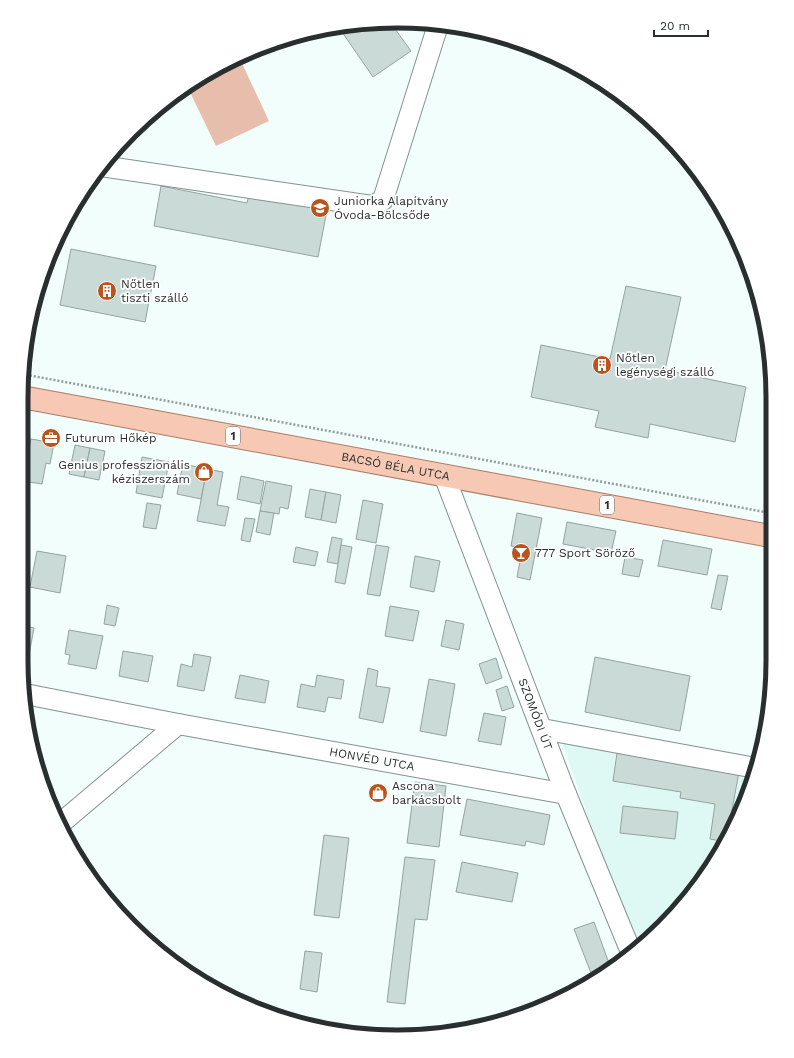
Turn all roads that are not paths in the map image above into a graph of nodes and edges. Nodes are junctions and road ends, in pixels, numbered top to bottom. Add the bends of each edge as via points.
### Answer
1 (436, 30) edge
2 (108, 167) edge
3 (28, 397) edge
4 (444, 475) junction
5 (766, 535) edge
6 (30, 695) edge
7 (178, 724) junction
8 (542, 729) junction
9 (750, 767) edge
10 (566, 794) junction
11 (64, 820) edge
12 (629, 948) edge

1 - 2 street via 383,200 372,206
3 - 4 main road, BACSÓ BÉLA UTCA / 1
4 - 5 main road, BACSÓ BÉLA UTCA / 1
4 - 8 street, SZOMÓDI ÚT
6 - 7 street, HONVÉD UTCA
7 - 10 street, HONVÉD UTCA
7 - 11 street
8 - 9 street
8 - 10 street, SZOMÓDI ÚT
10 - 12 street, SZOMÓDI ÚT

